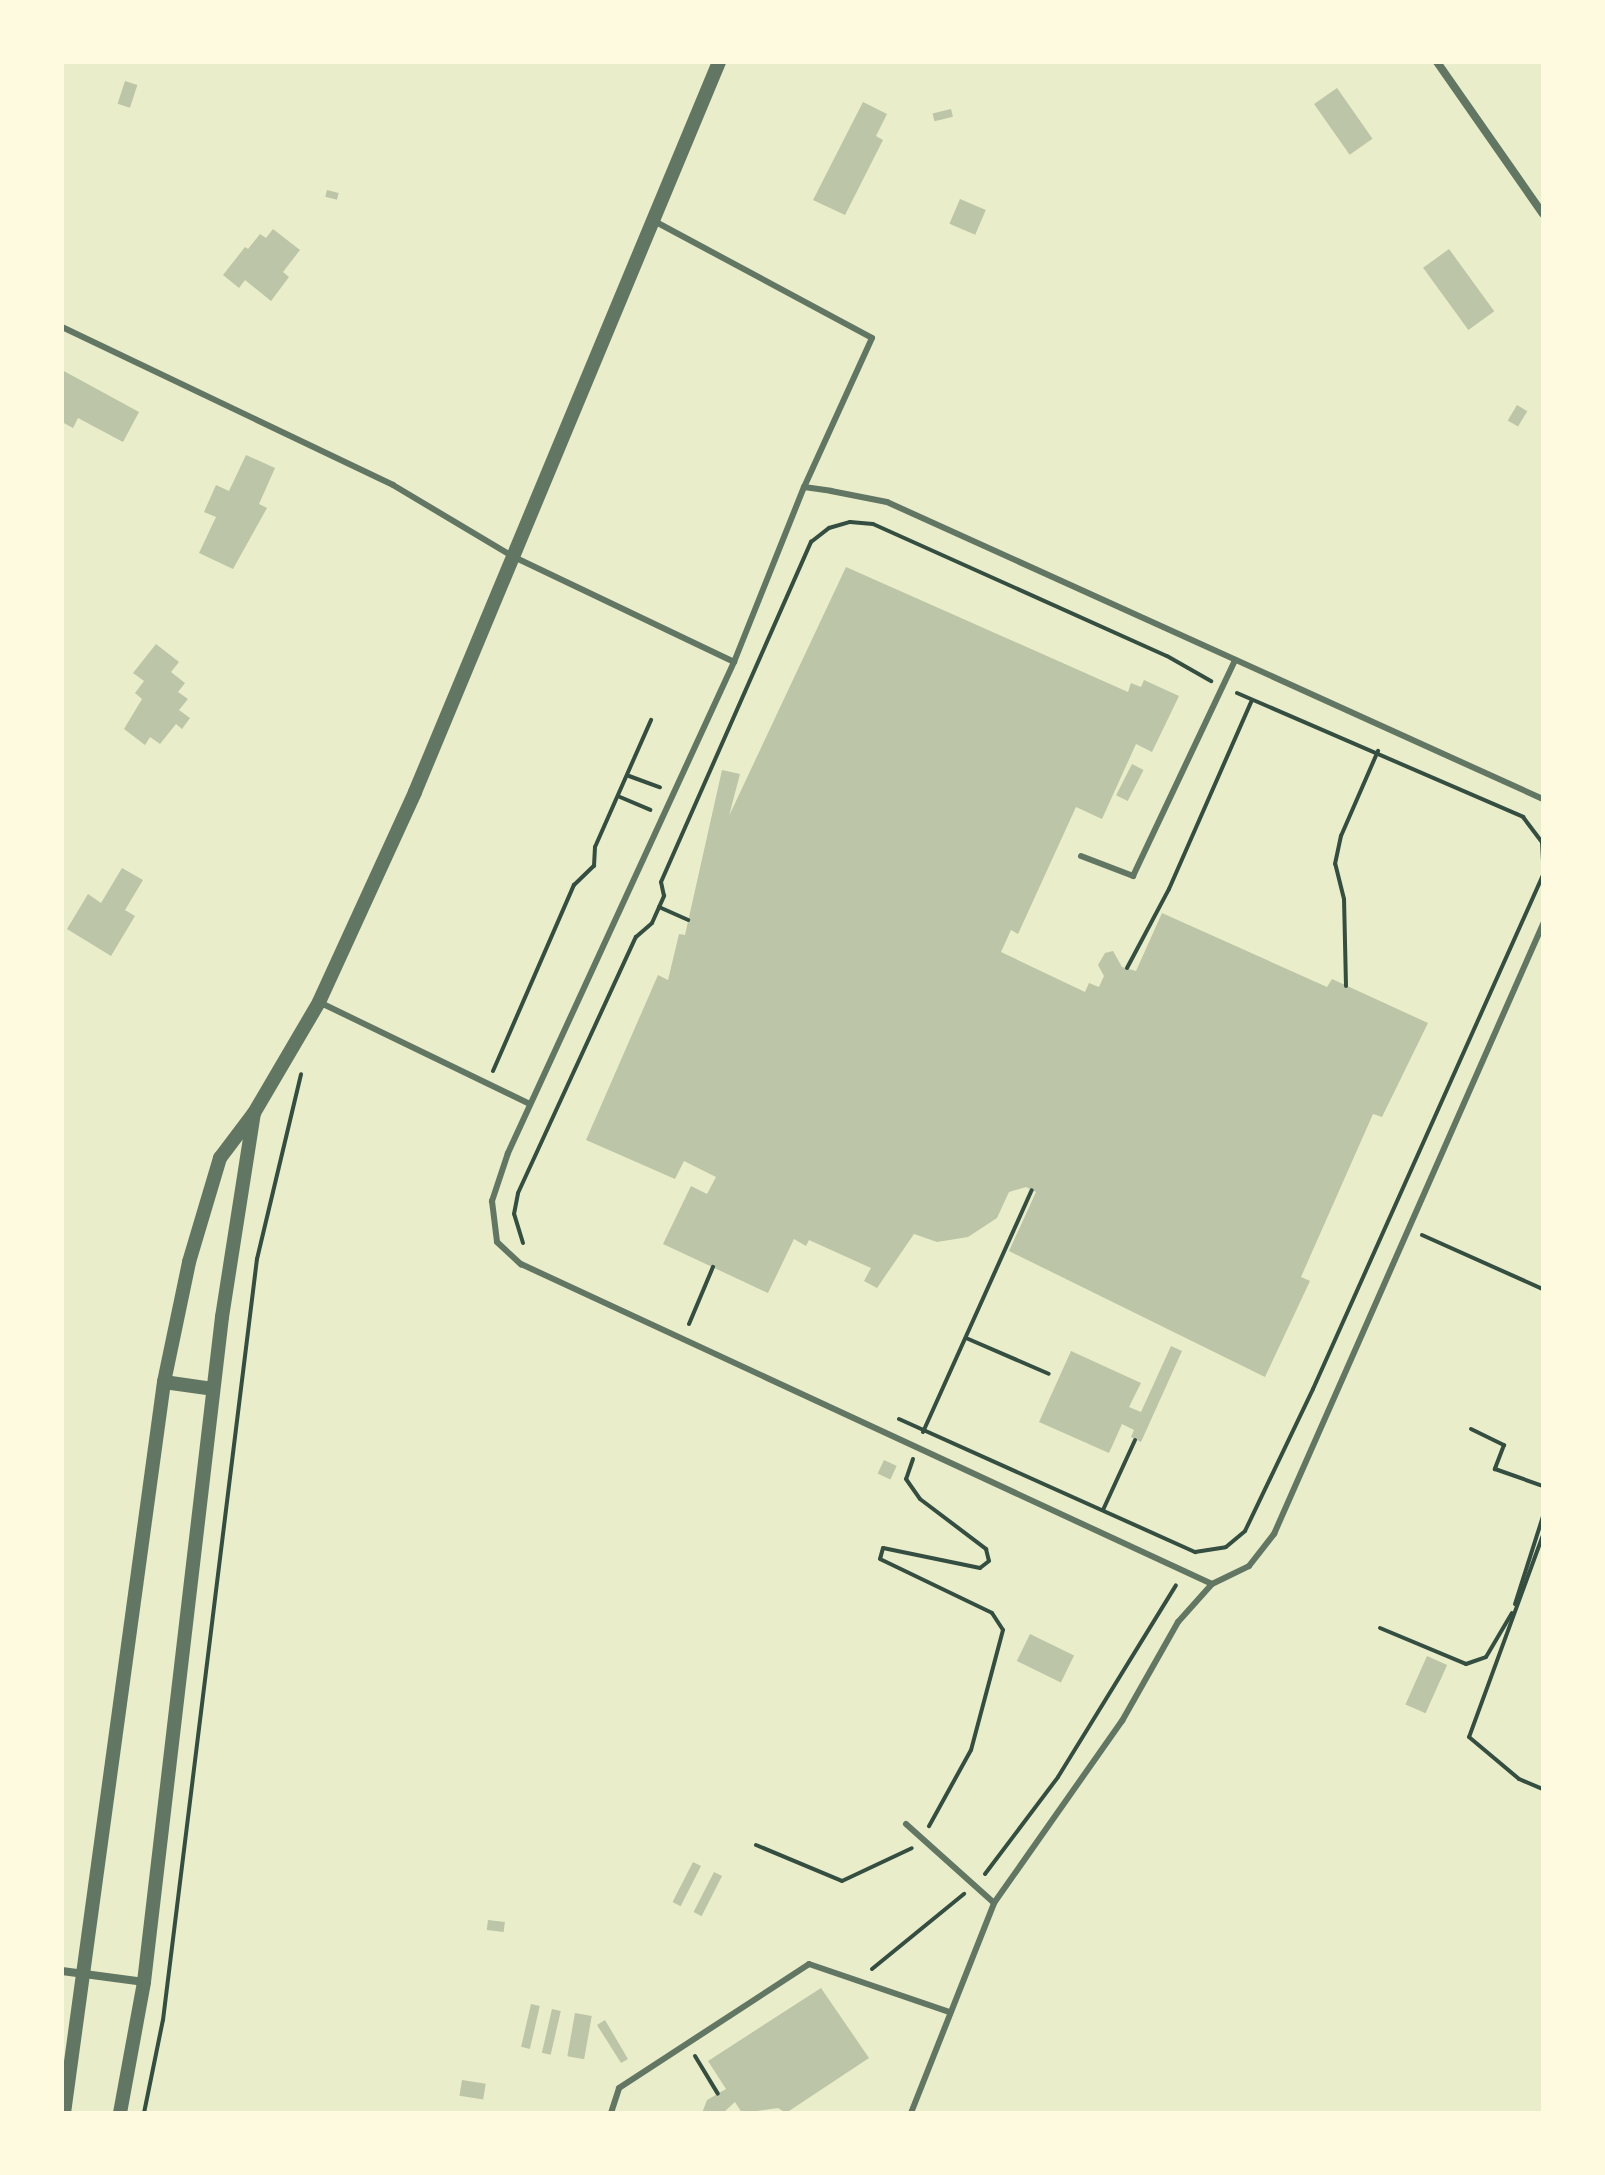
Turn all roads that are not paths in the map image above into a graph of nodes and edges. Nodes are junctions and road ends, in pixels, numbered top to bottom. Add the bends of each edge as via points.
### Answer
1 (719, 62) edge
2 (1437, 62) edge
3 (1543, 214) edge
4 (656, 222) junction
5 (62, 327) edge
6 (804, 487) junction
7 (514, 557) junction
8 (1235, 660) junction
9 (734, 662) junction
10 (1543, 799) edge
11 (1081, 856) dead end
12 (1543, 924) edge
13 (319, 1002) junction
14 (530, 1104) junction
15 (254, 1113) junction
16 (164, 1382) junction
17 (213, 1389) junction
18 (1212, 1584) junction
19 (906, 1824) dead end
20 (994, 1903) junction
21 (62, 1971) edge
22 (87, 1975) junction
23 (144, 1982) junction
24 (949, 2012) junction
25 (64, 2113) edge
26 (120, 2113) edge
27 (611, 2113) edge
28 (911, 2113) edge

1 - 4 street
2 - 3 street
4 - 6 lane via 872,338
4 - 7 street
5 - 7 lane via 393,485
6 - 8 lane via 887,502
6 - 9 lane
7 - 9 lane
7 - 13 street
8 - 10 lane
8 - 11 lane via 1133,876
9 - 14 lane
12 - 18 lane via 1274,1534 1249,1566
13 - 14 lane
13 - 15 street
14 - 18 lane via 492,1201 497,1242 521,1264
15 - 16 street via 220,1158 189,1262
15 - 17 street
16 - 17 street
16 - 22 street
17 - 23 street
18 - 20 lane via 1178,1622 1122,1721
19 - 20 lane
20 - 24 lane
21 - 22 street
22 - 23 street
22 - 25 street
23 - 26 street
24 - 27 lane via 809,1964 619,2088
24 - 28 lane

